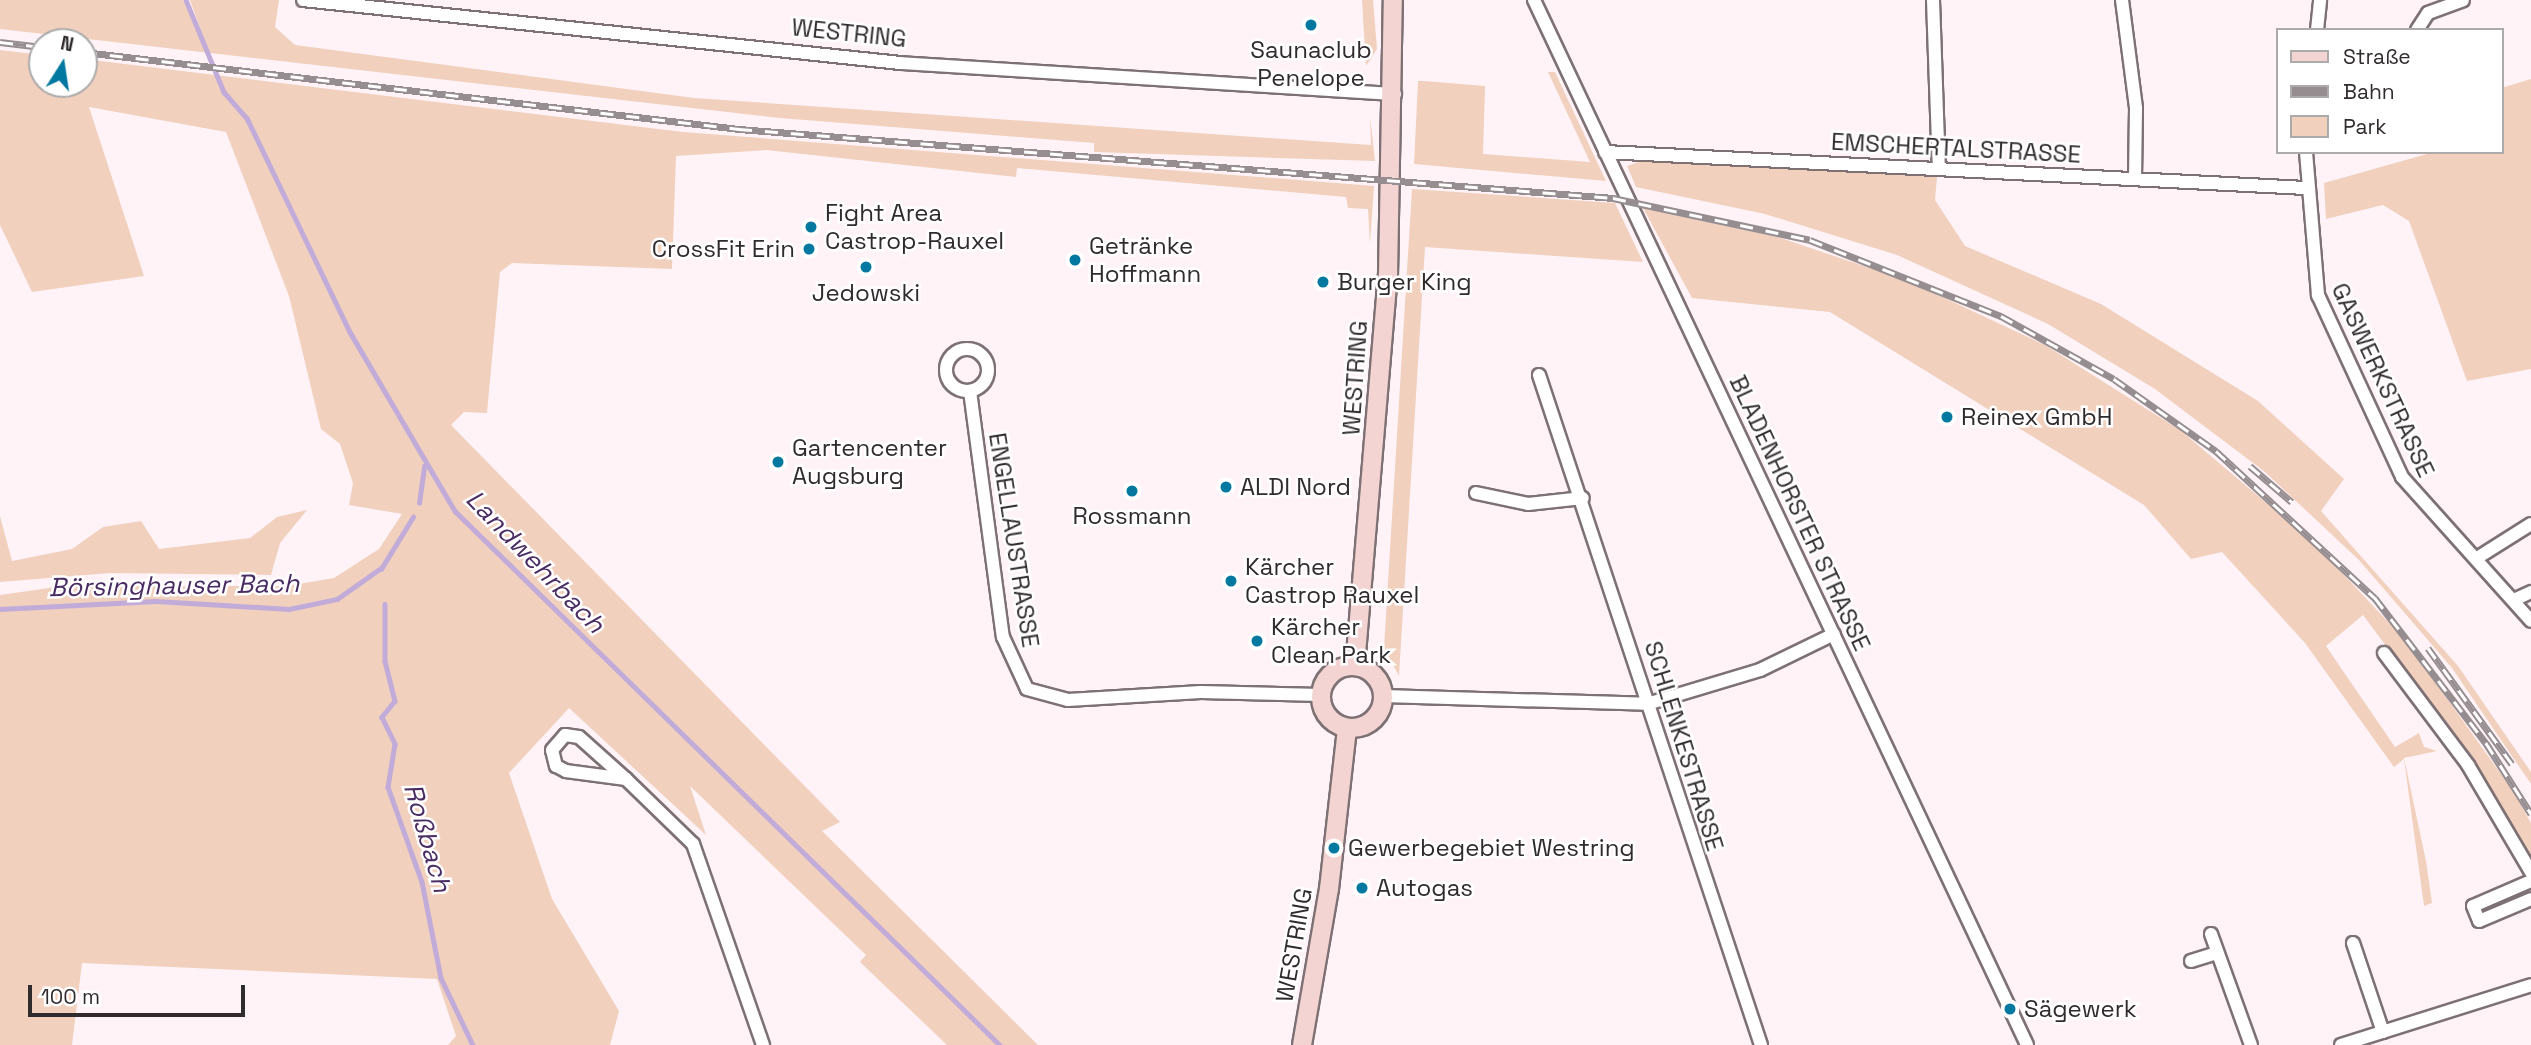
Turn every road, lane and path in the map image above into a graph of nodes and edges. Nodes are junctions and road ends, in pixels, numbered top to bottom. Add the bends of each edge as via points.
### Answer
1 (303, 0) edge
2 (1393, 0) edge
3 (1534, 0) edge
4 (1933, 0) edge
5 (2122, 0) edge
6 (2320, 0) edge
7 (2463, 0) edge
8 (2317, 28) edge
9 (2418, 28) edge
10 (1395, 94) junction
11 (1605, 152) junction
12 (2306, 154) edge
13 (1939, 168) junction
14 (2135, 178) junction
15 (2305, 188) junction
16 (1539, 375) dead end
17 (970, 391) dead end
18 (1476, 493) dead end
19 (1583, 498) junction
20 (2531, 524) edge
21 (2477, 558) junction
22 (2531, 592) edge
23 (2516, 599) junction
24 (2531, 621) edge
25 (1833, 634) junction
26 (2384, 653) dead end
27 (1355, 666) junction
28 (1321, 695) junction
29 (1383, 696) junction
30 (1647, 704) junction
31 (1348, 728) junction
32 (626, 779) junction
33 (2531, 872) edge
34 (2531, 881) edge
35 (2531, 899) edge
36 (2211, 934) dead end
37 (2353, 943) dead end
38 (2217, 953) junction
39 (2191, 961) dead end
40 (2531, 985) edge
41 (2383, 1032) junction
42 (764, 1045) edge
43 (1301, 1045) edge
44 (1761, 1045) edge
45 (2027, 1045) edge
46 (2251, 1045) edge
47 (2341, 1045) edge

1 - 10 street, WESTRING via 900,63
2 - 10 main road, WESTRING
3 - 11 street, BLADENHORSTER STRASSE
4 - 13 street
5 - 14 street via 2136,108
6 - 8 street
7 - 9 street via 2432,10
10 - 27 main road, WESTRING via 1388,276
11 - 13 street, EMSCHERTALSTRASSE
11 - 25 street, BLADENHORSTER STRASSE
12 - 15 street, GASWERKSTRASSE
13 - 14 street, EMSCHERTALSTRASSE
14 - 15 street, EMSCHERTALSTRASSE
15 - 21 street, GASWERKSTRASSE via 2318,295 2391,453 2413,494
16 - 19 street, SCHLENKESTRASSE
17 - 28 street, ENGELLAUSTRASSE via 1003,637 1027,689 1068,700 1200,692
18 - 19 street via 1528,504
19 - 30 street, SCHLENKESTRASSE
20 - 21 street
21 - 23 street, GASWERKSTRASSE
22 - 23 street
23 - 24 street, GASWERKSTRASSE
25 - 30 street via 1760,670
25 - 45 street, BLADENHORSTER STRASSE
26 - 33 street via 2468,765
27 - 28 main road via 1336,670
27 - 29 main road via 1378,679
28 - 31 main road via 1330,719
29 - 30 street
29 - 31 main road via 1371,722
30 - 44 street, SCHLENKESTRASSE
31 - 43 main road, WESTRING via 1329,889
32 - 32 street via 579,737 565,735 552,750 556,766 566,771
32 - 42 street via 698,851
34 - 35 street via 2473,906 2479,921
36 - 38 street
37 - 41 street
38 - 39 street
38 - 46 street
40 - 41 street
41 - 47 street

